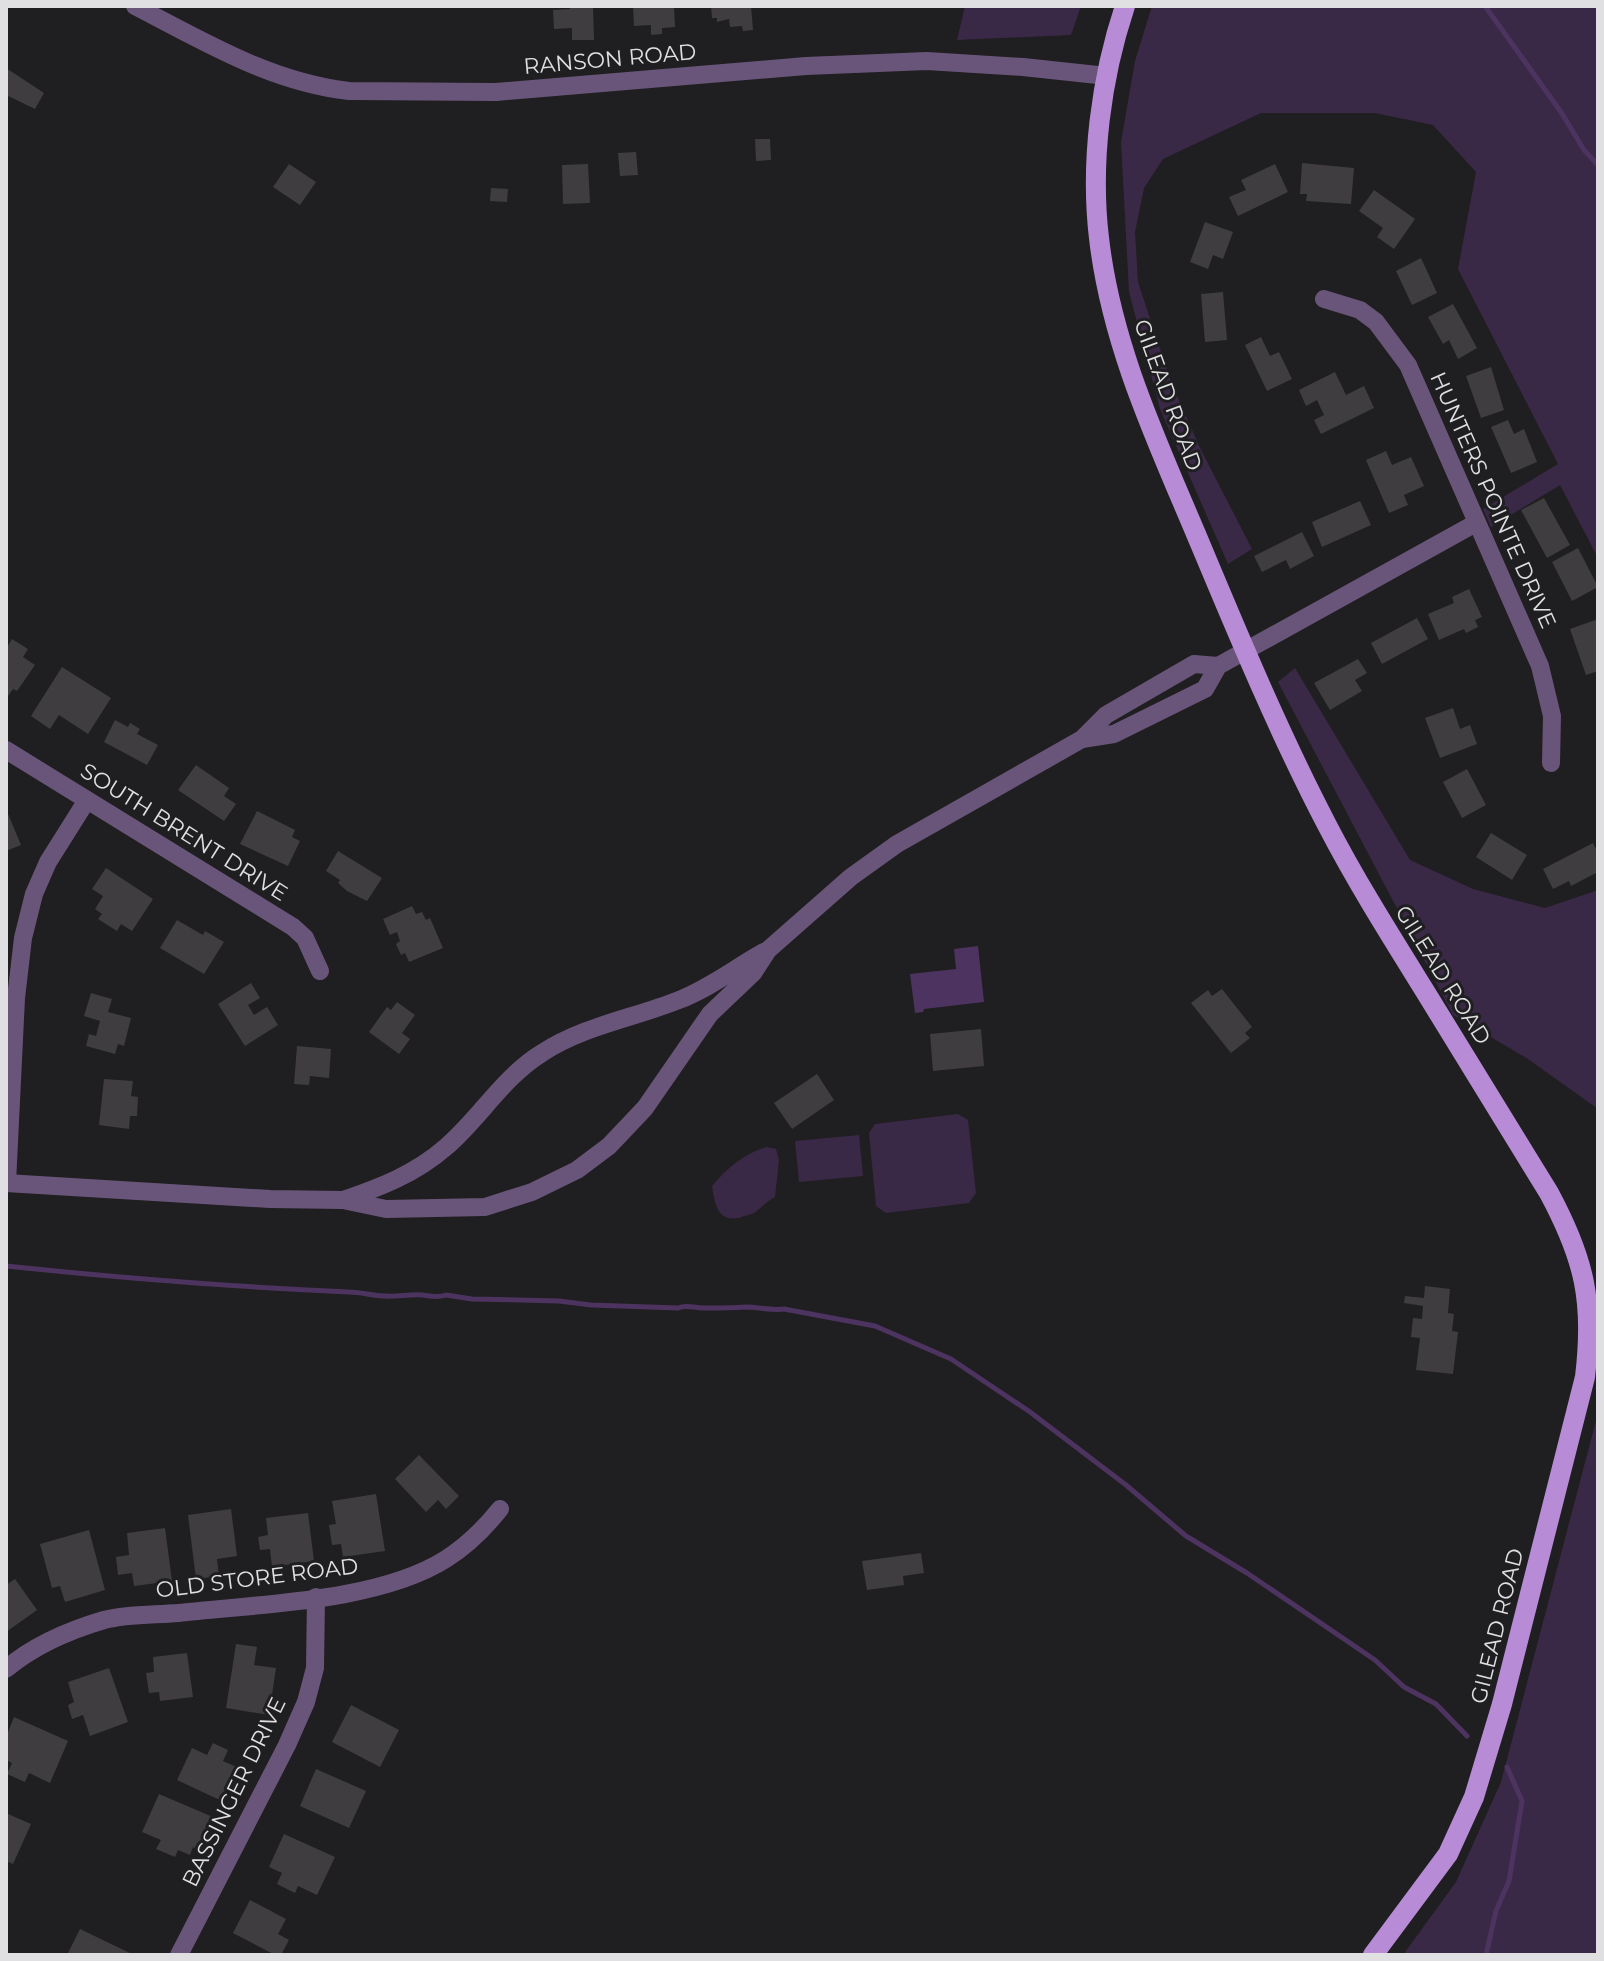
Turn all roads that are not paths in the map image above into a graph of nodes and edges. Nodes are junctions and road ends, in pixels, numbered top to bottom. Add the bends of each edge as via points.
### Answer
1 (135, 6) edge
2 (1125, 6) edge
3 (1107, 76) junction
4 (1324, 299) dead end
5 (1476, 523) junction
6 (1246, 651) junction
7 (1218, 666) junction
8 (1082, 739) junction
9 (6, 750) edge
10 (1551, 763) dead end
11 (87, 800) junction
12 (768, 950) junction
13 (320, 971) dead end
14 (7, 1183) edge
15 (343, 1200) junction
16 (500, 1509) dead end
17 (316, 1597) junction
18 (6, 1669) edge
19 (179, 1955) edge
20 (1373, 1955) edge

1 - 3 street, RANSON ROAD via 267,72 349,91 496,92 927,61
2 - 3 main road, GILEAD ROAD
3 - 6 main road, GILEAD ROAD via 1097,164 1098,235 1120,347
4 - 5 street, HUNTERS POINTE DRIVE via 1360,310 1376,322 1408,365
5 - 6 street
5 - 10 street, HUNTERS POINTE DRIVE via 1547,687
6 - 7 street
6 - 20 main road, GILEAD ROAD via 1327,826 1563,1219 1581,1263 1588,1305 1589,1340 1578,1409 1485,1767 1448,1854
7 - 8 street via 1194,664 1106,715
7 - 8 street via 1205,689 1114,734
8 - 12 street via 875,859
9 - 11 street, SOUTH BRENT DRIVE
11 - 13 street, SOUTH BRENT DRIVE via 293,927 305,938
11 - 14 street via 48,862 23,938
12 - 15 street via 708,987 568,1038 541,1053 420,1168
12 - 15 street via 753,973 710,1014 645,1108 577,1170 485,1207 386,1209
14 - 15 street
16 - 17 street, OLD STORE ROAD via 478,1535 416,1574 371,1589
17 - 18 street, OLD STORE ROAD via 106,1620 54,1639
17 - 19 street, BASSINGER DRIVE via 315,1668 306,1702

